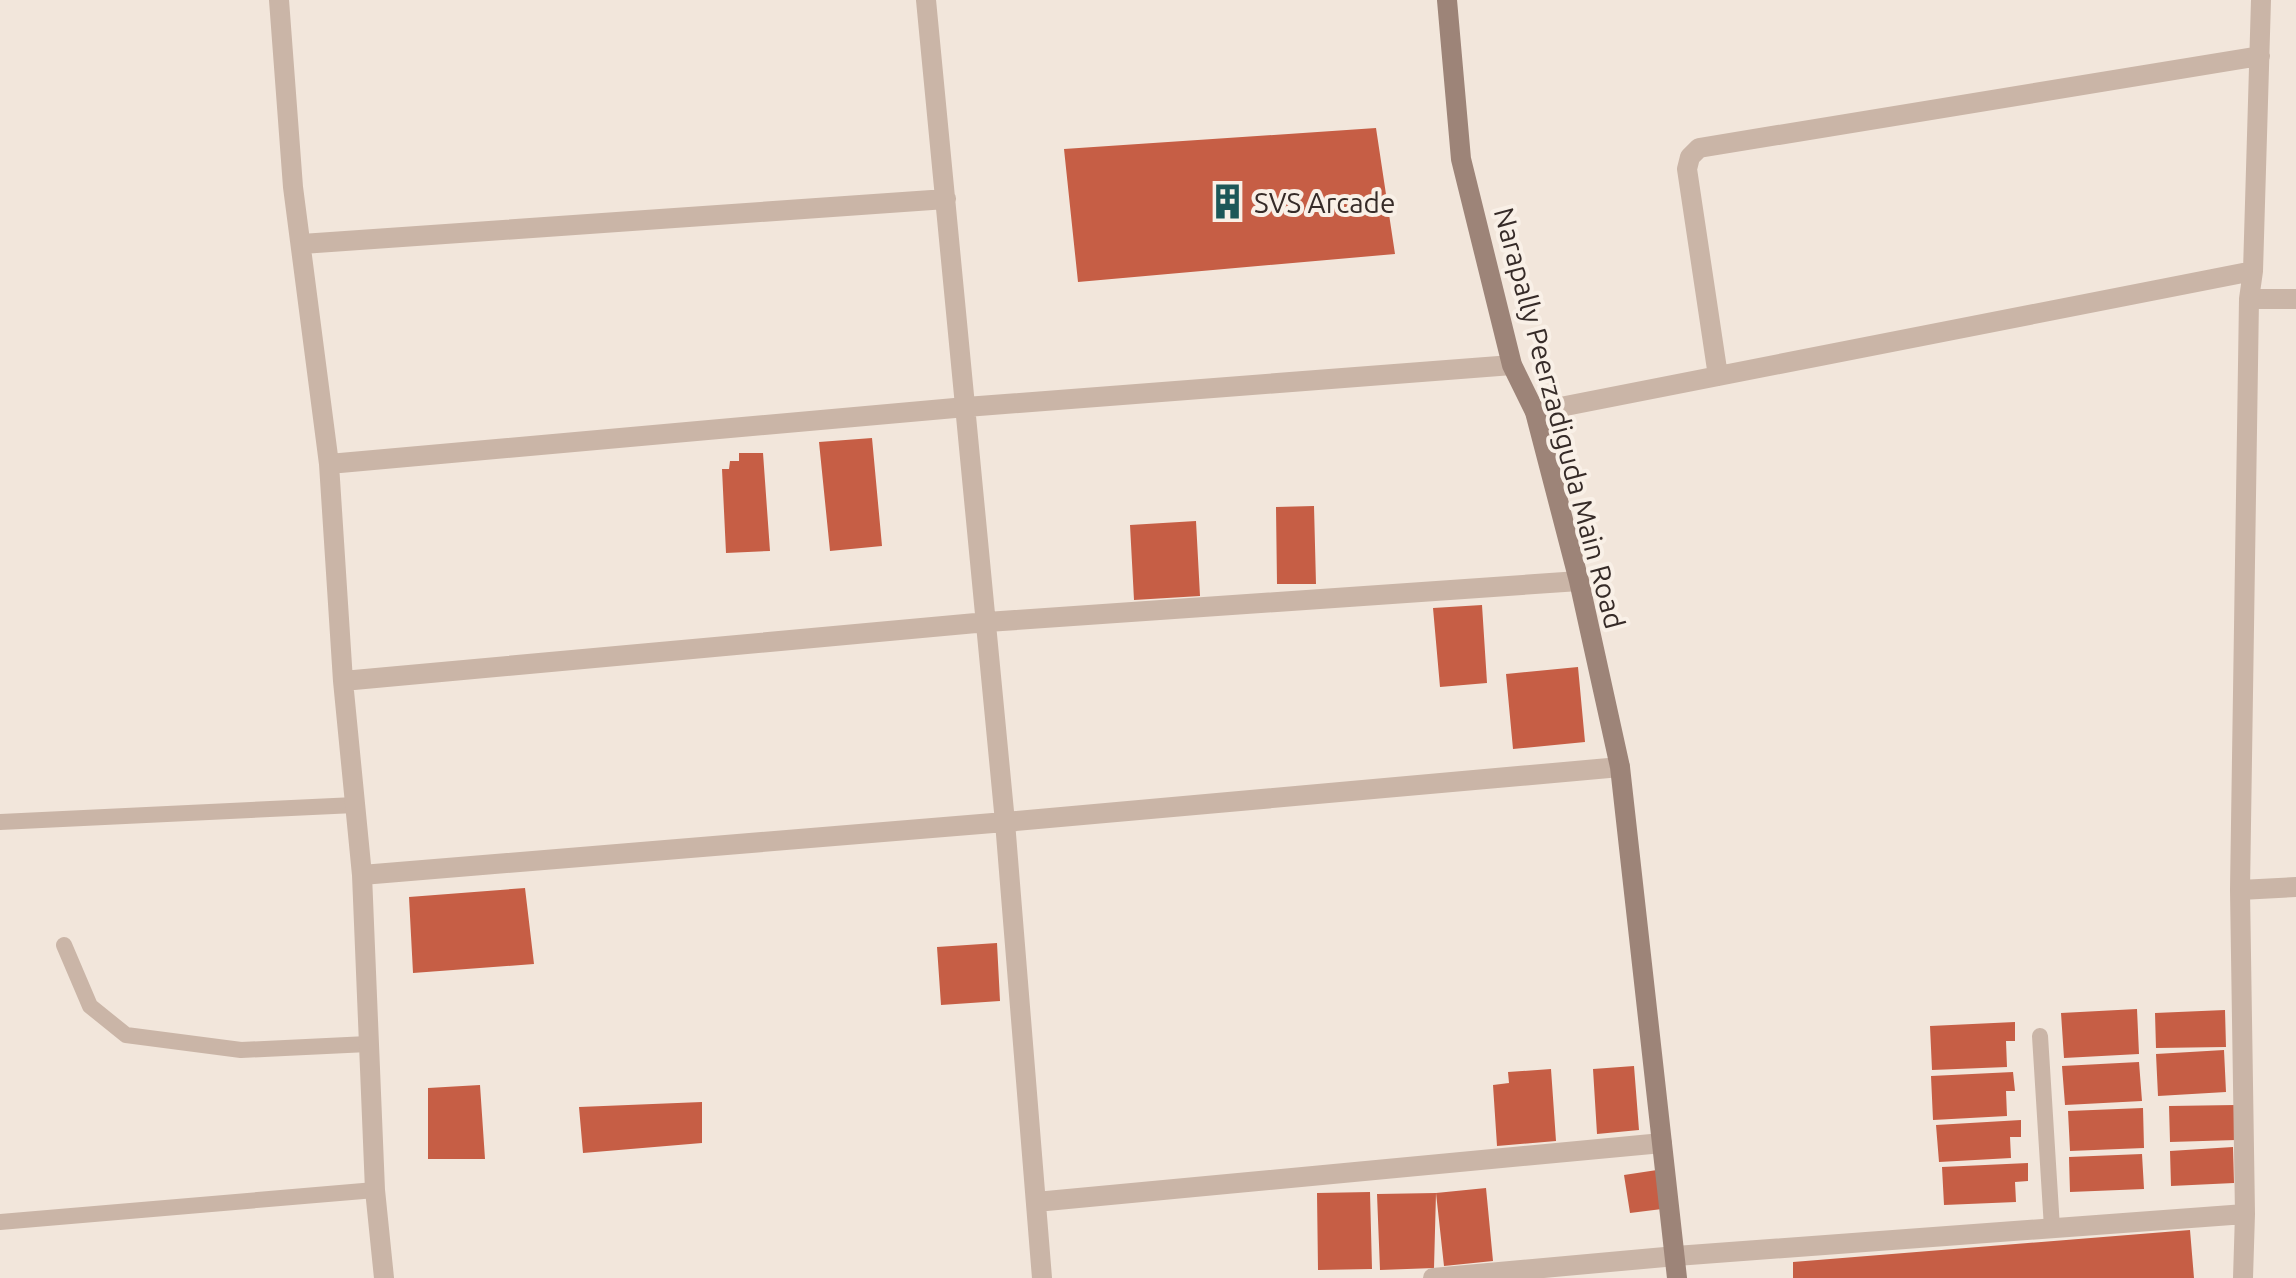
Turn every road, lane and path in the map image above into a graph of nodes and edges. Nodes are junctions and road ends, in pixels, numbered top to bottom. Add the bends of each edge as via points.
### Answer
1 (279, 0) edge
2 (926, 0) edge
3 (1447, 0) edge
4 (2261, 0) edge
5 (2260, 56) junction
6 (946, 199) junction
7 (302, 244) junction
8 (2253, 271) junction
9 (2249, 299) junction
10 (2296, 299) edge
11 (1512, 365) junction
12 (1718, 376) junction
13 (966, 407) junction
14 (1535, 412) junction
15 (329, 464) junction
16 (1579, 581) junction
17 (987, 622) junction
18 (343, 681) junction
19 (1620, 767) junction
20 (355, 805) junction
21 (0, 822) edge
22 (1005, 822) junction
23 (362, 875) junction
24 (2296, 887) edge
25 (2240, 890) junction
26 (64, 945) dead end
27 (2040, 1036) dead end
28 (368, 1044) junction
29 (1662, 1143) junction
30 (375, 1190) junction
31 (1036, 1202) junction
32 (2245, 1214) junction
33 (0, 1222) edge
34 (2052, 1228) junction
35 (1676, 1256) junction
36 (384, 1278) edge
37 (1042, 1278) edge
38 (1433, 1278) edge
39 (1677, 1278) edge
40 (2243, 1278) edge

1 - 7 street
2 - 6 street
3 - 11 street, Narapally Peerzadiguda Main Road via 1461,159
4 - 5 street
5 - 8 street
5 - 12 street via 1699,148 1687,169
6 - 7 street
6 - 13 street
7 - 15 street
8 - 9 street
8 - 12 street
9 - 10 street
9 - 25 street
11 - 13 street
11 - 14 street, Narapally Peerzadiguda Main Road
12 - 14 street
13 - 15 street
13 - 17 street
14 - 16 street, Narapally Peerzadiguda Main Road
15 - 18 street
16 - 17 street
16 - 19 street, Narapally Peerzadiguda Main Road
17 - 18 street
17 - 22 street
18 - 20 street
19 - 22 street
19 - 29 street, Narapally Peerzadiguda Main Road
20 - 21 lane
20 - 23 street
22 - 23 street
22 - 31 street
23 - 28 street
24 - 25 street
25 - 32 street
26 - 28 lane via 90,1006 126,1035 241,1050
27 - 34 lane
28 - 30 street
29 - 31 street
29 - 35 street, Narapally Peerzadiguda Main Road
30 - 33 lane
30 - 36 street
31 - 37 street
32 - 34 street
32 - 40 street
34 - 35 street
35 - 38 street
35 - 39 street, Narapally Peerzadiguda Main Road

